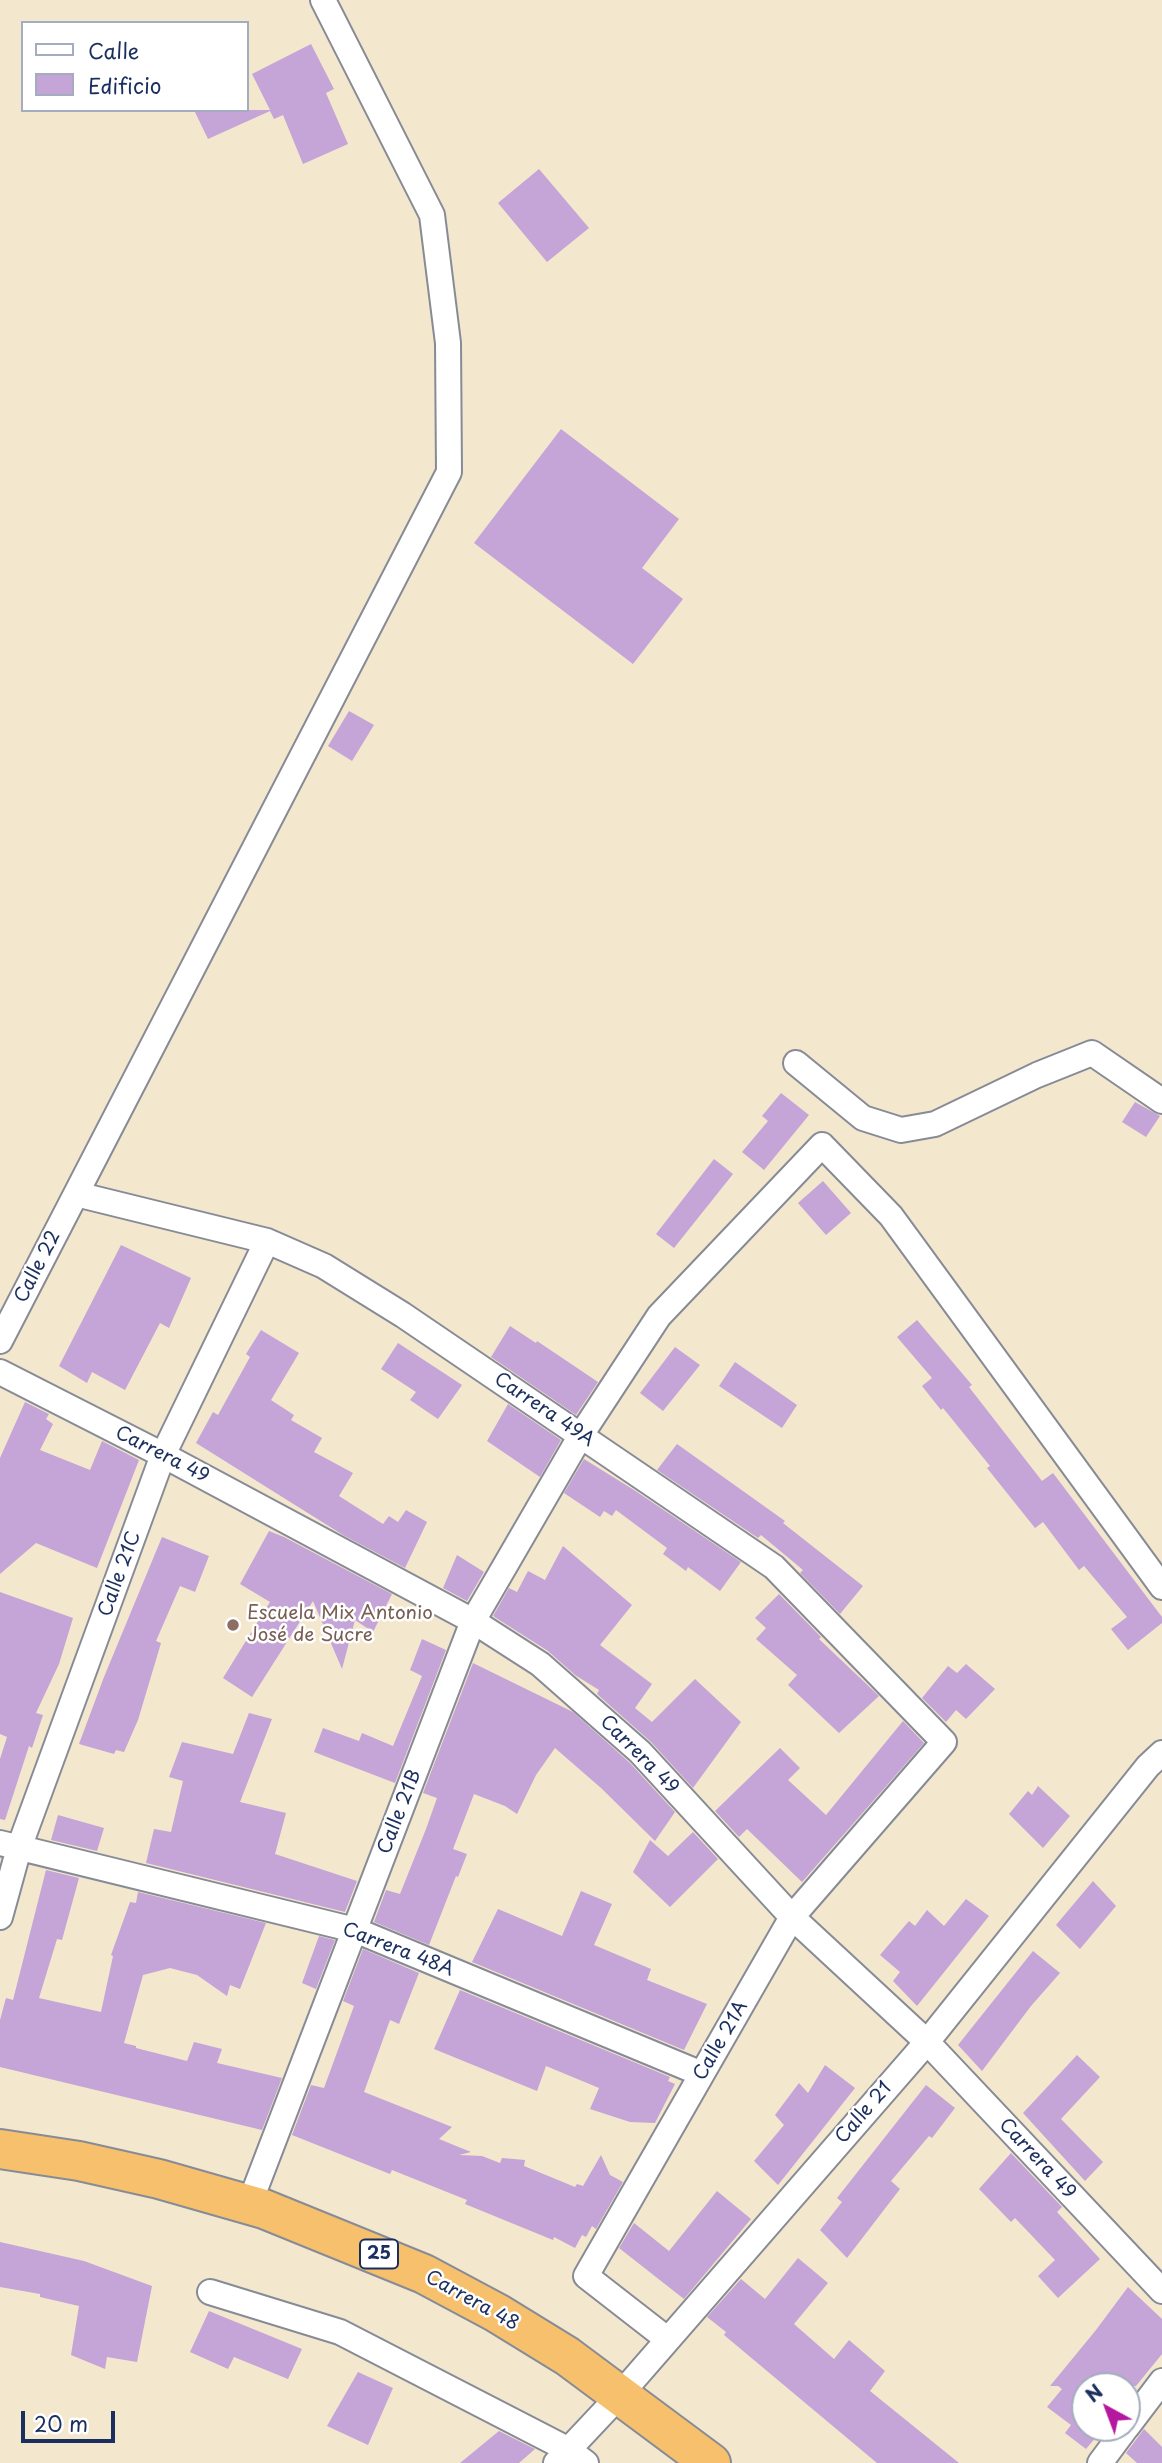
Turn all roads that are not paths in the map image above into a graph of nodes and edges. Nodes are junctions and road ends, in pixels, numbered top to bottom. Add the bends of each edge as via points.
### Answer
1 (323, 0) edge
2 (796, 1063) dead end
3 (1162, 1101) edge
4 (76, 1194) junction
5 (267, 1241) junction
6 (0, 1341) edge
7 (0, 1372) edge
8 (581, 1435) junction
9 (163, 1455) junction
10 (1162, 1587) edge
11 (473, 1621) junction
12 (944, 1742) joint
13 (1162, 1753) edge
14 (9, 1846) edge
15 (0, 1917) edge
16 (792, 1917) junction
17 (355, 1930) junction
18 (926, 2042) junction
19 (702, 2074) junction
20 (0, 2149) edge
21 (249, 2205) junction
22 (1162, 2291) edge
23 (210, 2292) dead end
24 (667, 2339) junction
25 (1162, 2381) edge
26 (619, 2396) junction
27 (1141, 2409) edge
28 (1116, 2442) edge
29 (570, 2459) edge
30 (712, 2463) edge
31 (1100, 2463) edge

1 - 4 street, Calle 22 via 432,215 449,343 449,471
2 - 3 street via 863,1118 901,1130 935,1124 1092,1053
4 - 5 street, Carrera 49A
4 - 6 street, Calle 22
5 - 8 street, Carrera 49A via 324,1266
5 - 9 street, Calle 21C
7 - 9 street, Carrera 49
8 - 10 street, Calle 21B via 659,1316 822,1145 891,1216
8 - 11 street, Calle 21B
8 - 12 street, Carrera 49A via 774,1567
9 - 11 street, Carrera 49
9 - 14 street, Calle 21C
11 - 16 street, Carrera 49 via 541,1664 640,1752
11 - 17 street, Calle 21B
12 - 16 street, Calle 21A
13 - 18 street, Calle 21
14 - 15 street, Calle 21C
14 - 17 street, Carrera 48A
16 - 18 street, Carrera 49
16 - 19 street, Calle 21A
17 - 19 street, Carrera 48A
17 - 21 street, Calle 21B
18 - 22 street, Carrera 49
18 - 24 street, Calle 21
19 - 24 street, Calle 21A via 586,2276
20 - 21 highway, Carrera 48 / 25 via 79,2161
21 - 26 highway, Carrera 48 / 25 via 424,2274 497,2313
23 - 29 street via 340,2332
24 - 26 street, Calle 21
25 - 27 street
26 - 29 street, Calle 21
26 - 30 highway, Carrera 48 / 25
28 - 31 street

